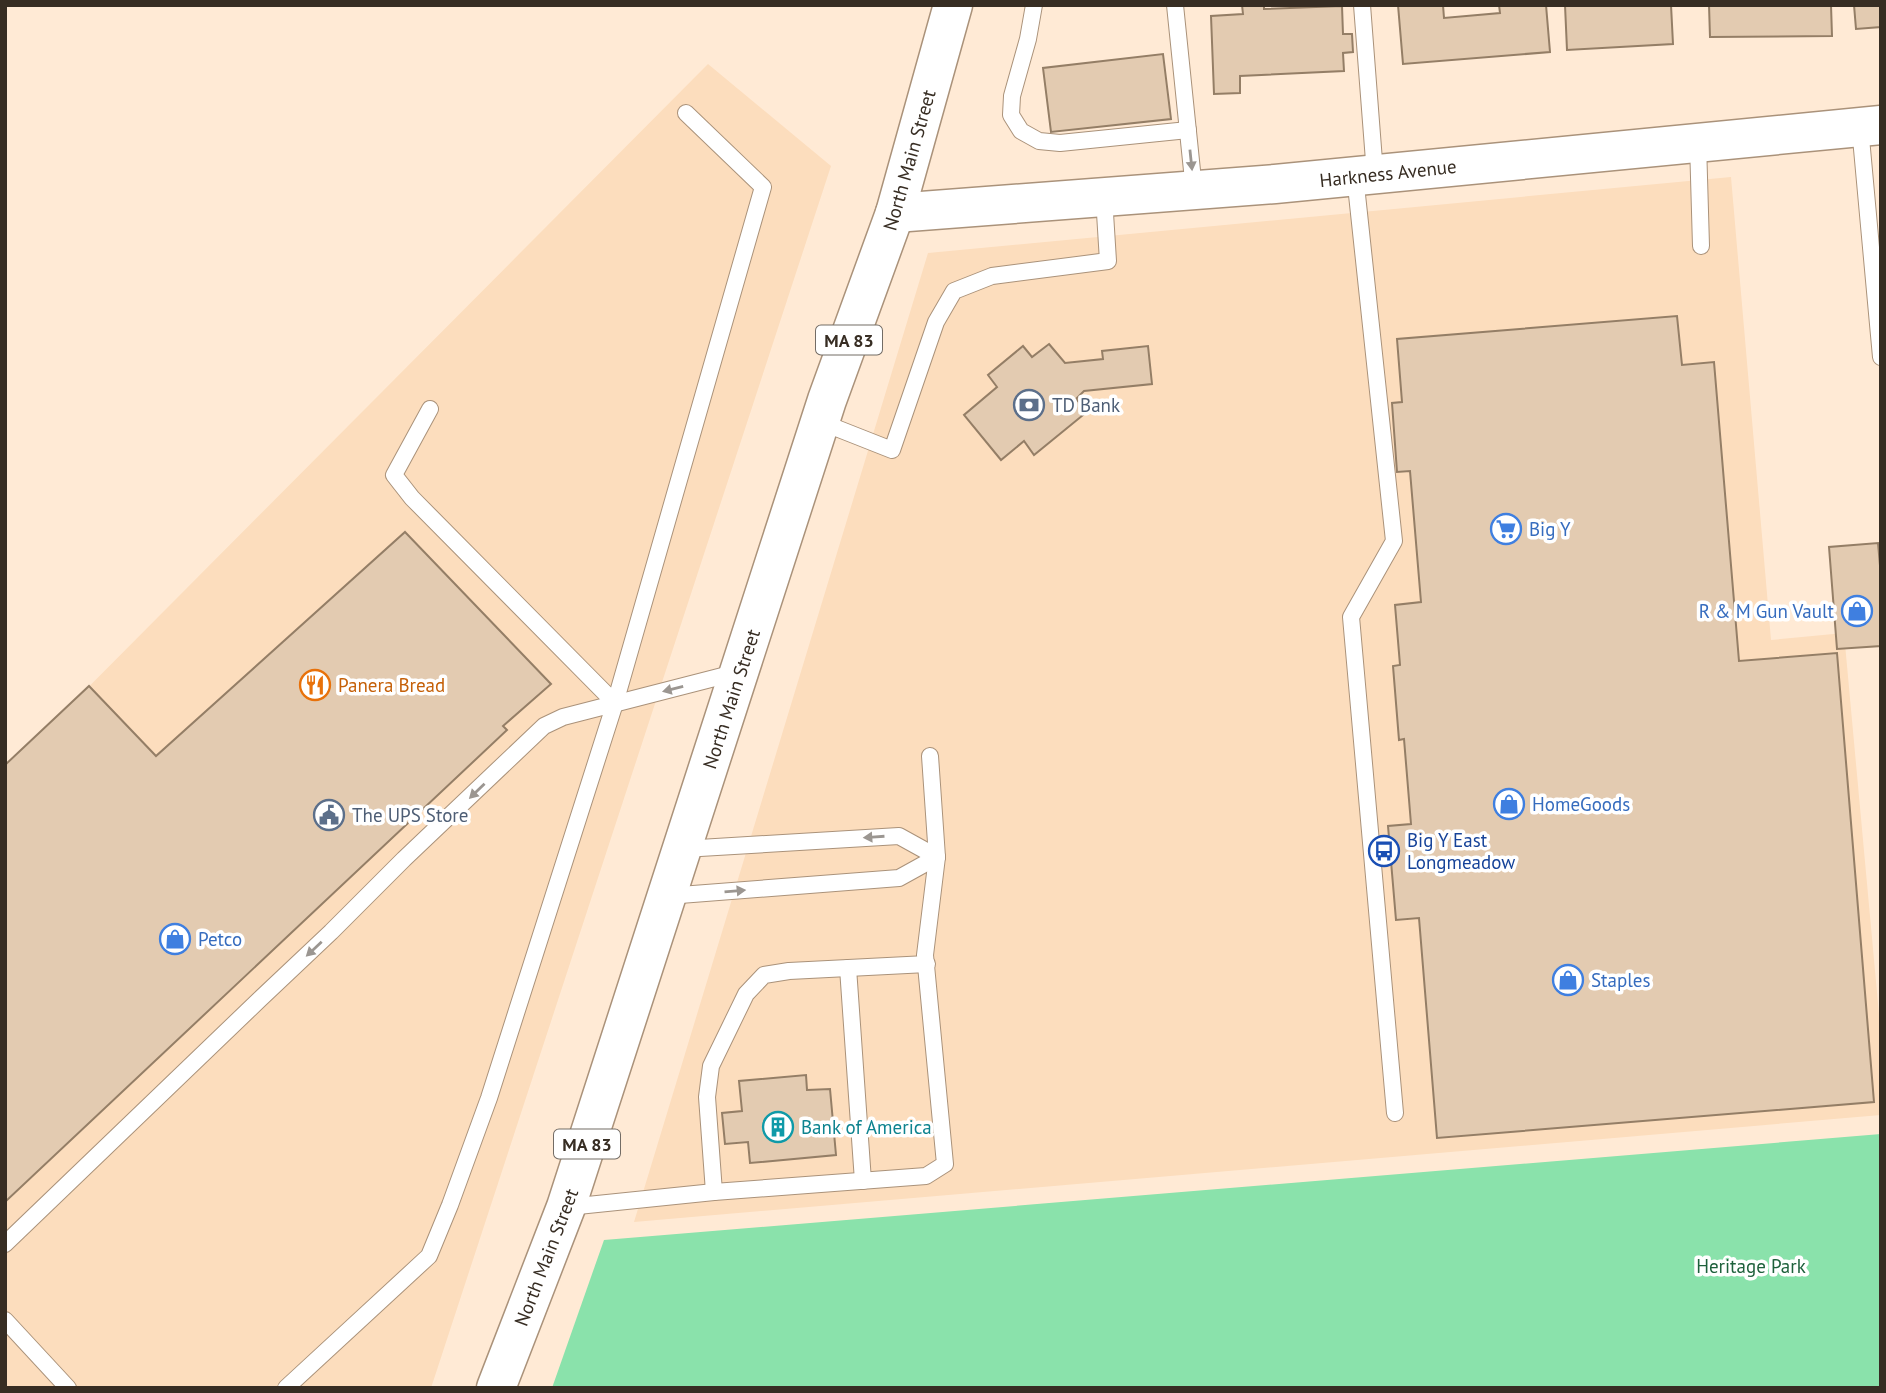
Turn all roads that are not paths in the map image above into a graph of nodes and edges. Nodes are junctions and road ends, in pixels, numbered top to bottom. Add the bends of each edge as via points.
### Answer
1 (953, 5) edge
2 (1034, 5) edge
3 (1175, 5) edge
4 (1362, 5) edge
5 (686, 113) dead end
6 (1871, 126) edge
7 (1188, 130) junction
8 (1698, 143) junction
9 (1365, 176) junction
10 (1194, 191) junction
11 (1104, 197) junction
12 (895, 213) junction
13 (1701, 246) dead end
14 (1881, 357) edge
15 (430, 409) dead end
16 (821, 422) junction
17 (739, 672) junction
18 (615, 703) junction
19 (930, 756) dead end
20 (682, 849) junction
21 (937, 857) junction
22 (667, 896) junction
23 (927, 964) junction
24 (848, 968) junction
25 (1395, 1113) dead end
26 (863, 1181) junction
27 (714, 1192) junction
28 (566, 1207) junction
29 (5, 1244) edge
30 (5, 1320) edge
31 (68, 1388) edge
32 (286, 1388) edge
33 (496, 1388) edge

1 - 12 main road, North Main Street / MA 83
2 - 7 lane via 1012,96 1011,115 1021,131 1039,141 1060,144
3 - 7 lane
4 - 9 lane
5 - 18 lane via 763,187
6 - 8 main road, Harkness Avenue
6 - 14 lane
7 -> 10 lane
8 - 9 main road, Harkness Avenue
8 - 13 lane
9 - 10 main road, Harkness Avenue
9 - 25 lane via 1394,541 1351,617
10 - 11 main road, Harkness Avenue
11 - 12 main road, Harkness Avenue
11 - 16 lane via 1108,261 992,276 954,291 936,322 892,450
12 - 16 main road, North Main Street / MA 83
15 - 18 lane via 394,475
16 - 17 main road, North Main Street / MA 83
17 -> 18 lane
17 - 20 main road, North Main Street / MA 83
18 -> 29 lane via 544,726
18 - 32 lane via 489,1098 429,1256
19 - 21 lane
21 -> 20 lane via 898,835
20 - 22 main road, North Main Street / MA 83
22 -> 21 lane via 899,878
21 - 23 lane
22 - 28 main road, North Main Street / MA 83
23 - 24 lane
23 - 26 lane via 945,1164 926,1176
24 - 26 lane
24 - 27 lane via 764,975 746,994 711,1066 707,1097
26 - 27 lane
27 - 28 lane
28 - 33 main road, North Main Street / MA 83
30 - 31 lane

